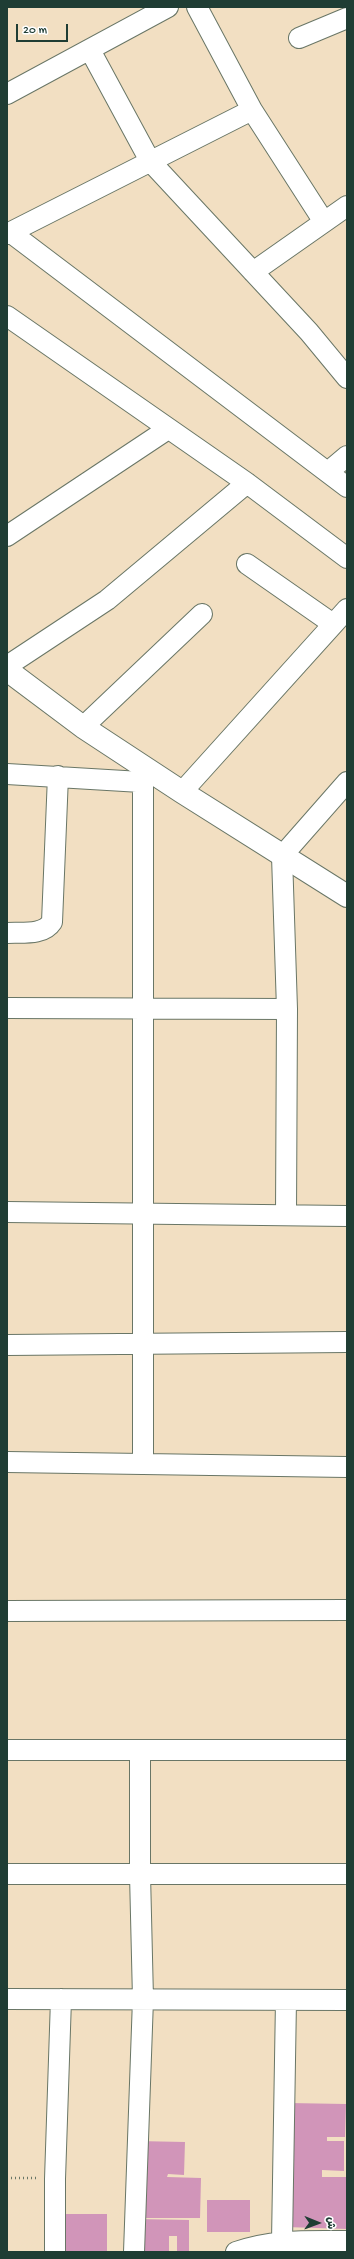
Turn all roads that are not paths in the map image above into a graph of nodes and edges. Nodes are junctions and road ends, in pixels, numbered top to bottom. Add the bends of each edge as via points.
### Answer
1 (168, 7) edge
2 (197, 7) edge
3 (347, 18) edge
4 (299, 38) dead end
5 (90, 50) junction
6 (7, 94) edge
7 (252, 110) junction
8 (150, 162) junction
9 (347, 206) edge
10 (324, 222) junction
11 (8, 233) edge
12 (253, 272) junction
13 (7, 316) edge
14 (347, 378) edge
15 (168, 429) junction
16 (347, 456) edge
17 (328, 472) junction
18 (247, 483) junction
19 (347, 487) edge
20 (7, 536) edge
21 (347, 558) edge
22 (248, 564) dead end
23 (347, 609) edge
24 (202, 614) dead end
25 (333, 624) junction
26 (7, 666) edge
27 (7, 670) edge
28 (83, 727) junction
29 (7, 774) edge
30 (142, 774) junction
31 (58, 776) junction
32 (347, 782) edge
33 (182, 792) junction
34 (282, 856) junction
35 (347, 896) edge
36 (7, 932) edge
37 (7, 1008) edge
38 (142, 1009) junction
39 (287, 1009) junction
40 (7, 1212) edge
41 (142, 1213) junction
42 (286, 1215) junction
43 (347, 1216) edge
44 (347, 1342) edge
45 (143, 1344) junction
46 (7, 1345) edge
47 (7, 1462) edge
48 (143, 1464) junction
49 (347, 1467) edge
50 (347, 1610) edge
51 (7, 1611) edge
52 (7, 1750) edge
53 (140, 1750) junction
54 (347, 1750) edge
55 (7, 1874) edge
56 (140, 1874) junction
57 (347, 1874) edge
58 (7, 1999) edge
59 (61, 1999) junction
60 (143, 1999) junction
61 (286, 2000) junction
62 (347, 2000) edge
63 (282, 2241) junction
64 (347, 2241) edge
65 (55, 2252) edge
66 (134, 2252) edge
67 (236, 2252) edge

1 - 5 street
2 - 7 street
3 - 4 street
5 - 6 street
5 - 8 street
7 - 8 street
7 - 10 street
8 - 11 street
8 - 12 street
9 - 10 street
10 - 12 street
11 - 17 street
12 - 14 street via 309,332
13 - 15 street
15 - 18 street
15 - 20 street
16 - 17 street
17 - 19 street
18 - 21 street
18 - 26 street via 107,600
22 - 25 street
23 - 25 street
24 - 28 street
25 - 33 street
27 - 28 street
28 - 30 street
29 - 31 street
30 - 31 street
30 - 33 street
30 - 38 street
31 - 36 street via 52,922 49,927 38,931
32 - 34 street
33 - 34 street
34 - 35 street
34 - 39 street
37 - 38 street
38 - 39 street
38 - 41 street
39 - 42 street
40 - 41 street
41 - 42 street
41 - 45 street
42 - 43 street
44 - 45 street
45 - 46 street
45 - 48 street
47 - 48 street
48 - 49 street
50 - 51 street
52 - 53 street
53 - 54 street
53 - 56 street
55 - 56 street
56 - 57 street
56 - 60 street
58 - 59 street
59 - 60 street
59 - 65 street
60 - 61 street
60 - 66 street
61 - 62 street
61 - 63 street
63 - 64 street
63 - 67 street

